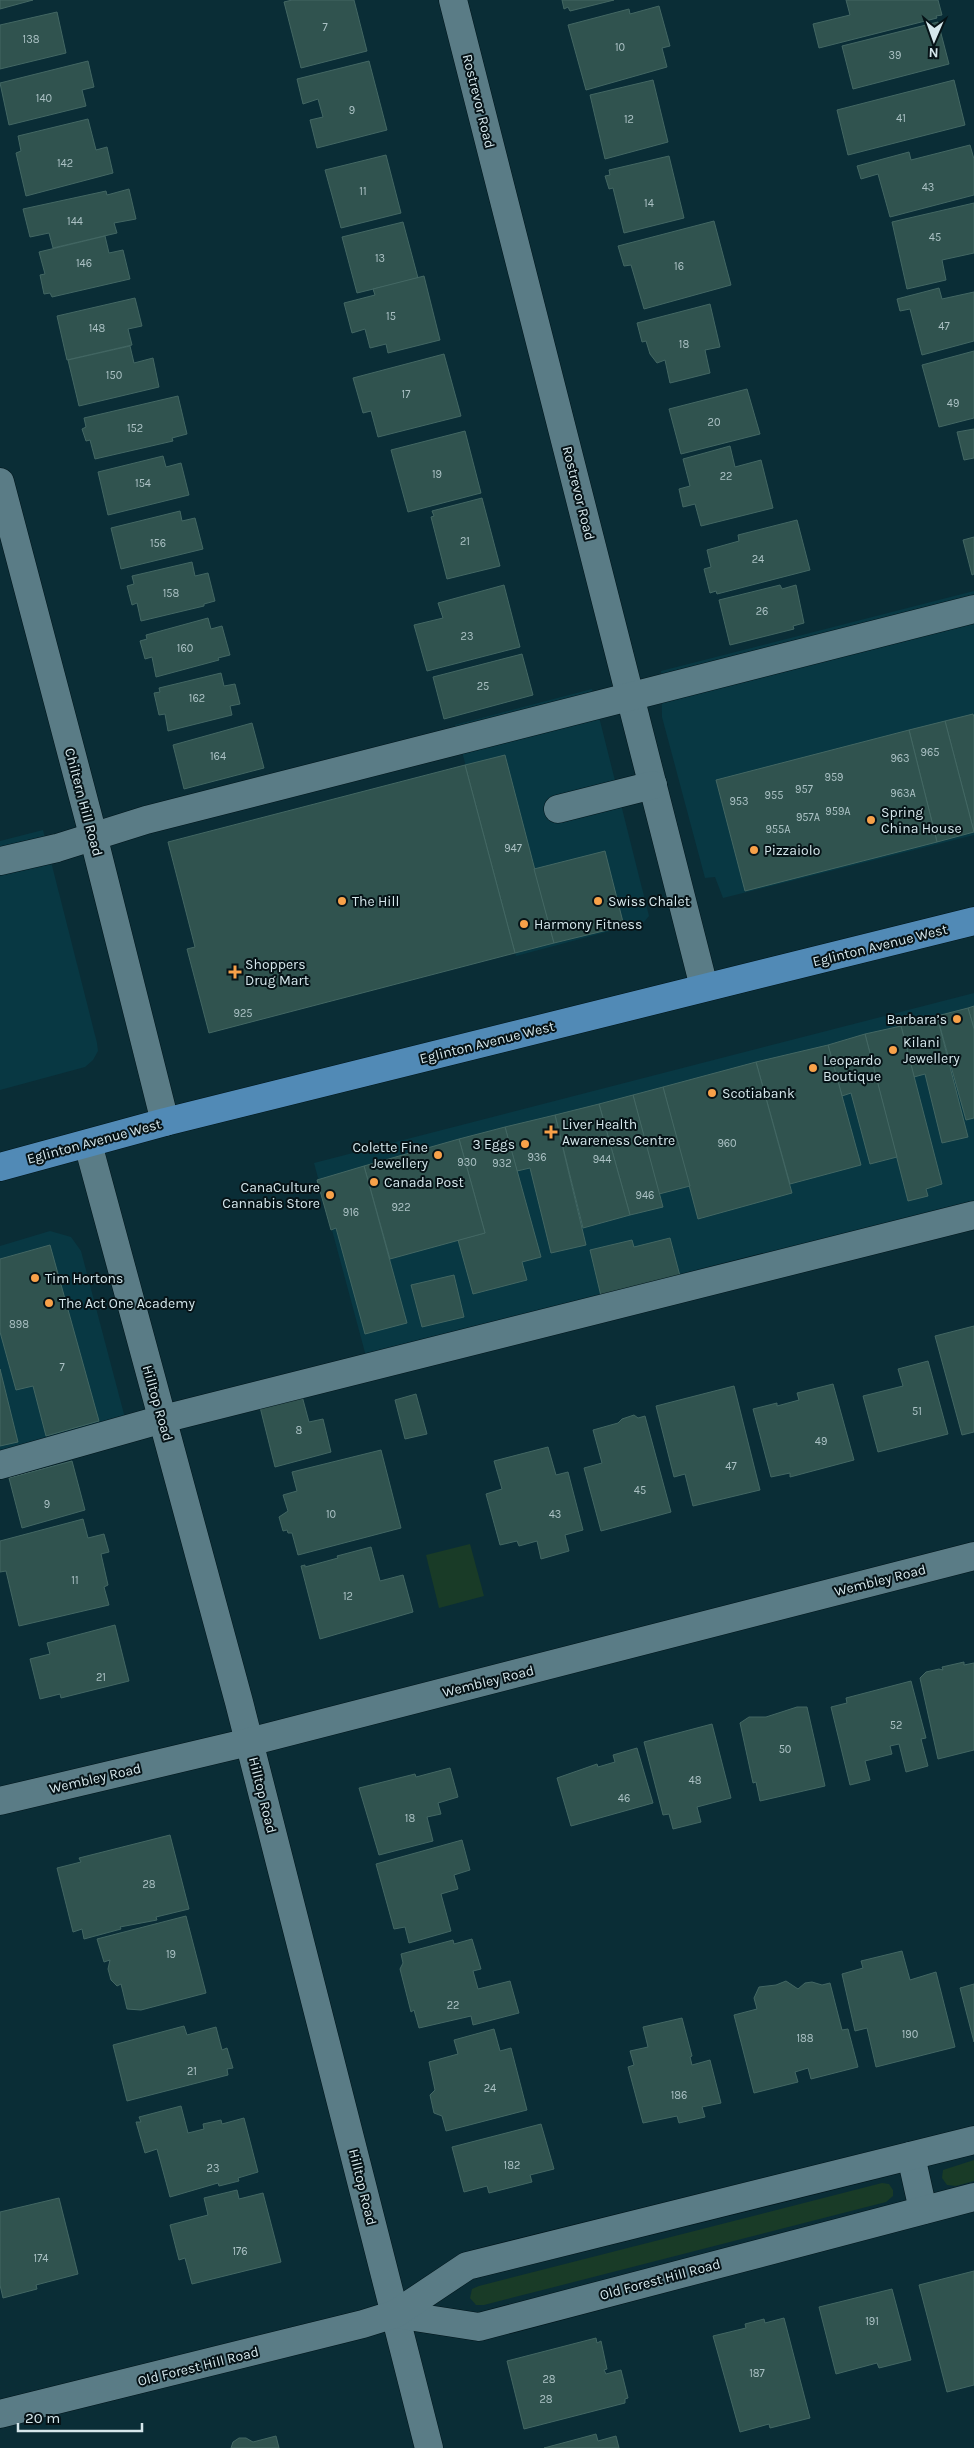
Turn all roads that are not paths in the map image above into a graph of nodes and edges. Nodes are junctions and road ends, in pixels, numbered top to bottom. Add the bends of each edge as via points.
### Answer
1 (453, 0) edge
2 (0, 482) edge
3 (974, 609) edge
4 (631, 698) junction
5 (653, 785) junction
6 (558, 809) dead end
7 (93, 835) junction
8 (0, 861) edge
9 (974, 921) edge
10 (704, 987) junction
11 (165, 1122) junction
12 (88, 1144) junction
13 (0, 1167) edge
14 (974, 1215) edge
15 (163, 1418) junction
16 (0, 1465) edge
17 (974, 1556) edge
18 (249, 1742) junction
19 (0, 1801) edge
20 (974, 2140) edge
21 (912, 2156) junction
22 (974, 2197) edge
23 (923, 2210) junction
24 (395, 2314) junction
25 (0, 2414) edge
26 (429, 2448) edge

1 - 4 street, Rostrevor Road
2 - 7 street, Chiltern Hill Road
3 - 4 street
4 - 5 street, Rostrevor Road
4 - 7 street
5 - 6 street
5 - 10 street, Rostrevor Road
7 - 8 street via 57,848
7 - 11 street, Chiltern Hill Road
9 - 10 main road, Eglinton Avenue West
10 - 11 main road, Eglinton Avenue West
11 - 12 main road, Eglinton Avenue West
12 - 13 main road, Eglinton Avenue West
12 - 15 street, Hilltop Road
14 - 15 street
15 - 16 street
15 - 18 street, Hilltop Road
17 - 18 street, Wembley Road
18 - 19 street, Wembley Road
18 - 24 street, Hilltop Road
20 - 21 street, Old Forest Hill Road
21 - 23 street
21 - 24 street, Old Forest Hill Road via 467,2266
22 - 23 street, Old Forest Hill Road
23 - 24 street, Old Forest Hill Road via 478,2327
24 - 25 street, Old Forest Hill Road
24 - 26 street, Hilltop Road

